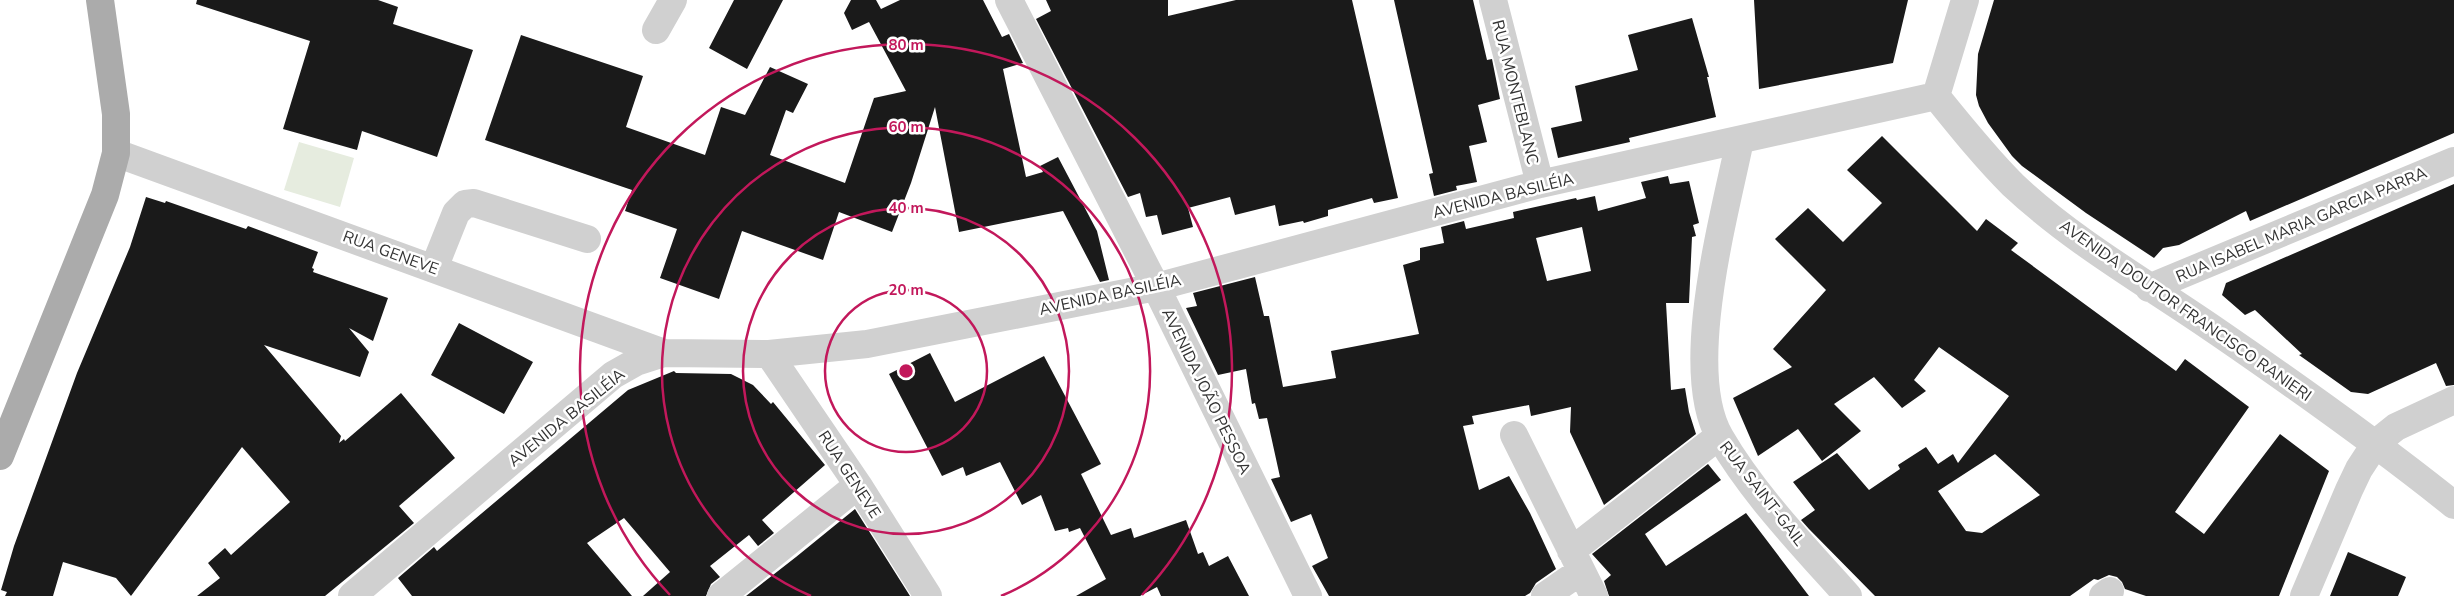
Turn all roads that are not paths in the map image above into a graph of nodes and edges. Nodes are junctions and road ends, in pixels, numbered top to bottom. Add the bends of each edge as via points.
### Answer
1 (100, 0) edge
2 (673, 0) edge
3 (1009, 0) edge
4 (1492, 0) edge
5 (1965, 0) edge
6 (656, 30) dead end
7 (1936, 96) junction
8 (1740, 140) junction
9 (116, 153) junction
10 (2454, 161) edge
11 (1540, 184) junction
12 (587, 239) dead end
13 (434, 268) junction
14 (1156, 287) junction
15 (2149, 288) junction
16 (664, 353) junction
17 (769, 354) junction
18 (2454, 400) edge
19 (8, 412) edge
20 (1514, 435) dead end
21 (1719, 436) junction
22 (2376, 443) junction
23 (0, 456) edge
24 (858, 485) junction
25 (2454, 505) edge
26 (1576, 561) junction
27 (352, 596) edge
28 (721, 596) edge
29 (928, 596) edge
30 (1308, 596) edge
31 (1545, 596) edge
32 (1594, 596) edge
33 (1848, 596) edge
34 (2304, 596) edge

1 - 9 main road via 116,114
2 - 6 street
3 - 14 street, AVENIDA JOÃO PESSOA
4 - 11 street, RUA MONTEBLANC
5 - 7 street
7 - 8 street, AVENIDA BASILÉIA
7 - 15 street, AVENIDA DOUTOR FRANCISCO RANIERI via 1975,145 2014,185
8 - 11 street, AVENIDA BASILÉIA
8 - 21 street, RUA SAINT-GAIL via 1716,254 1704,346 1705,384
9 - 13 street, RUA GENEVE
9 - 19 main road via 105,195
10 - 15 street, RUA ISABEL MARIA GARCIA PARRA
11 - 14 street, AVENIDA BASILÉIA
12 - 13 street via 474,203 465,204 456,213
13 - 16 street, RUA GENEVE
14 - 17 street, AVENIDA BASILÉIA via 866,344
14 - 30 street, AVENIDA JOÃO PESSOA
15 - 22 street, AVENIDA DOUTOR FRANCISCO RANIERI via 2218,331
16 - 17 street, AVENIDA BASILÉIA
16 - 27 street, AVENIDA BASILÉIA via 636,362 613,375
17 - 24 street, RUA GENEVE
18 - 22 street via 2396,428
19 - 23 main road
20 - 26 street
21 - 26 street
21 - 33 street, RUA SAINT-GAIL via 1799,542
22 - 25 street, AVENIDA DOUTOR FRANCISCO RANIERI
22 - 34 street via 2352,483
24 - 28 street
24 - 29 street, RUA GENEVE
26 - 31 street
26 - 32 street

